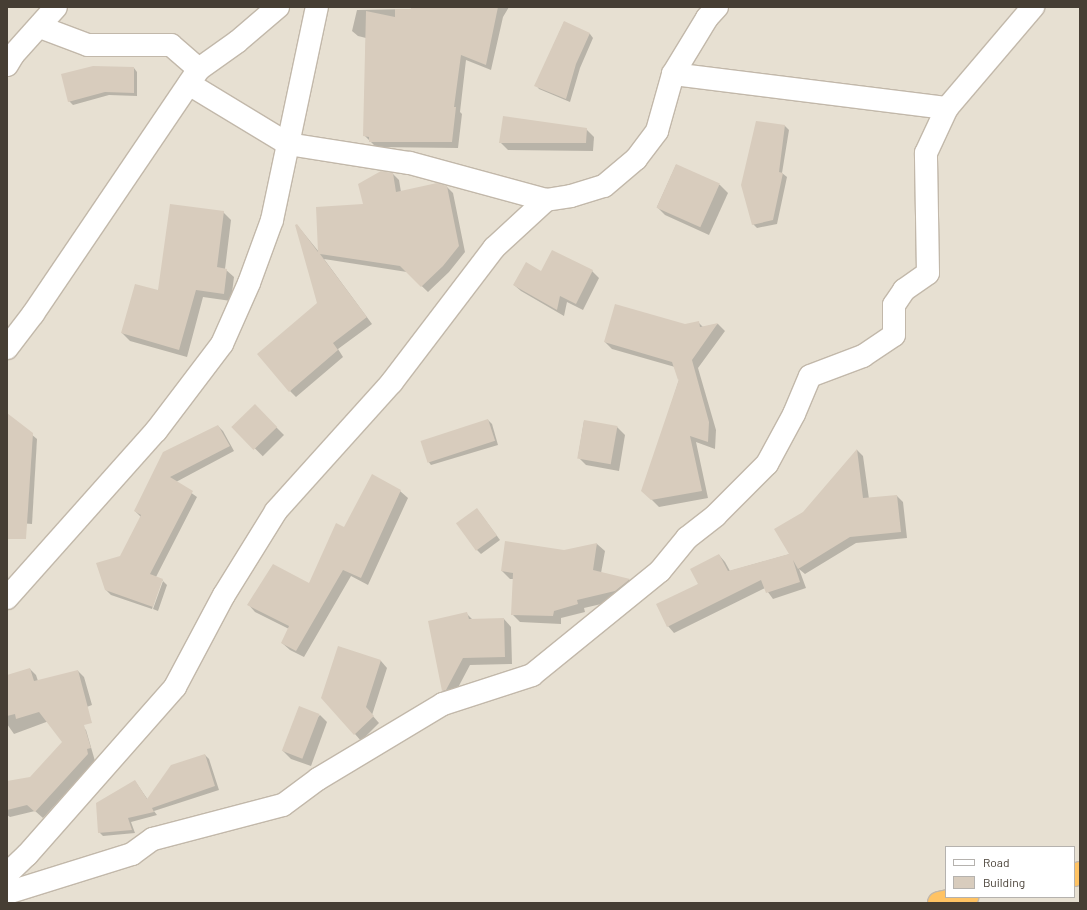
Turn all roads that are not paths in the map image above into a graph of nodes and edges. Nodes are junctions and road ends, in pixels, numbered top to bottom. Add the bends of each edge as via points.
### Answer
1 (56, 7) edge
2 (278, 7) edge
3 (317, 7) edge
4 (717, 7) edge
5 (1033, 7) edge
6 (40, 27) junction
7 (7, 66) edge
8 (673, 74) junction
9 (194, 76) junction
10 (947, 108) junction
11 (288, 144) junction
12 (546, 200) junction
13 (7, 348) edge
14 (7, 598) edge
15 (7, 874) edge
16 (7, 893) edge
17 (963, 898) edge
18 (939, 903) edge

1 - 6 street
2 - 9 street
3 - 11 street
4 - 8 street via 707,18
5 - 10 street
6 - 7 street via 13,55
6 - 9 street via 88,45 172,45
8 - 10 street
8 - 12 street via 658,131 636,159 604,186
9 - 11 street
9 - 13 street via 33,314
10 - 16 street via 926,154 928,273 904,290 894,305 894,335 863,356 810,376 794,414 767,464 716,515 687,538 660,571 532,675 443,704 318,779 283,805 153,839 132,854
11 - 12 street via 410,163
11 - 14 street via 272,220 222,344 156,431
12 - 15 street via 494,248 392,382 276,511 224,595 175,687 27,855
17 - 18 highway

